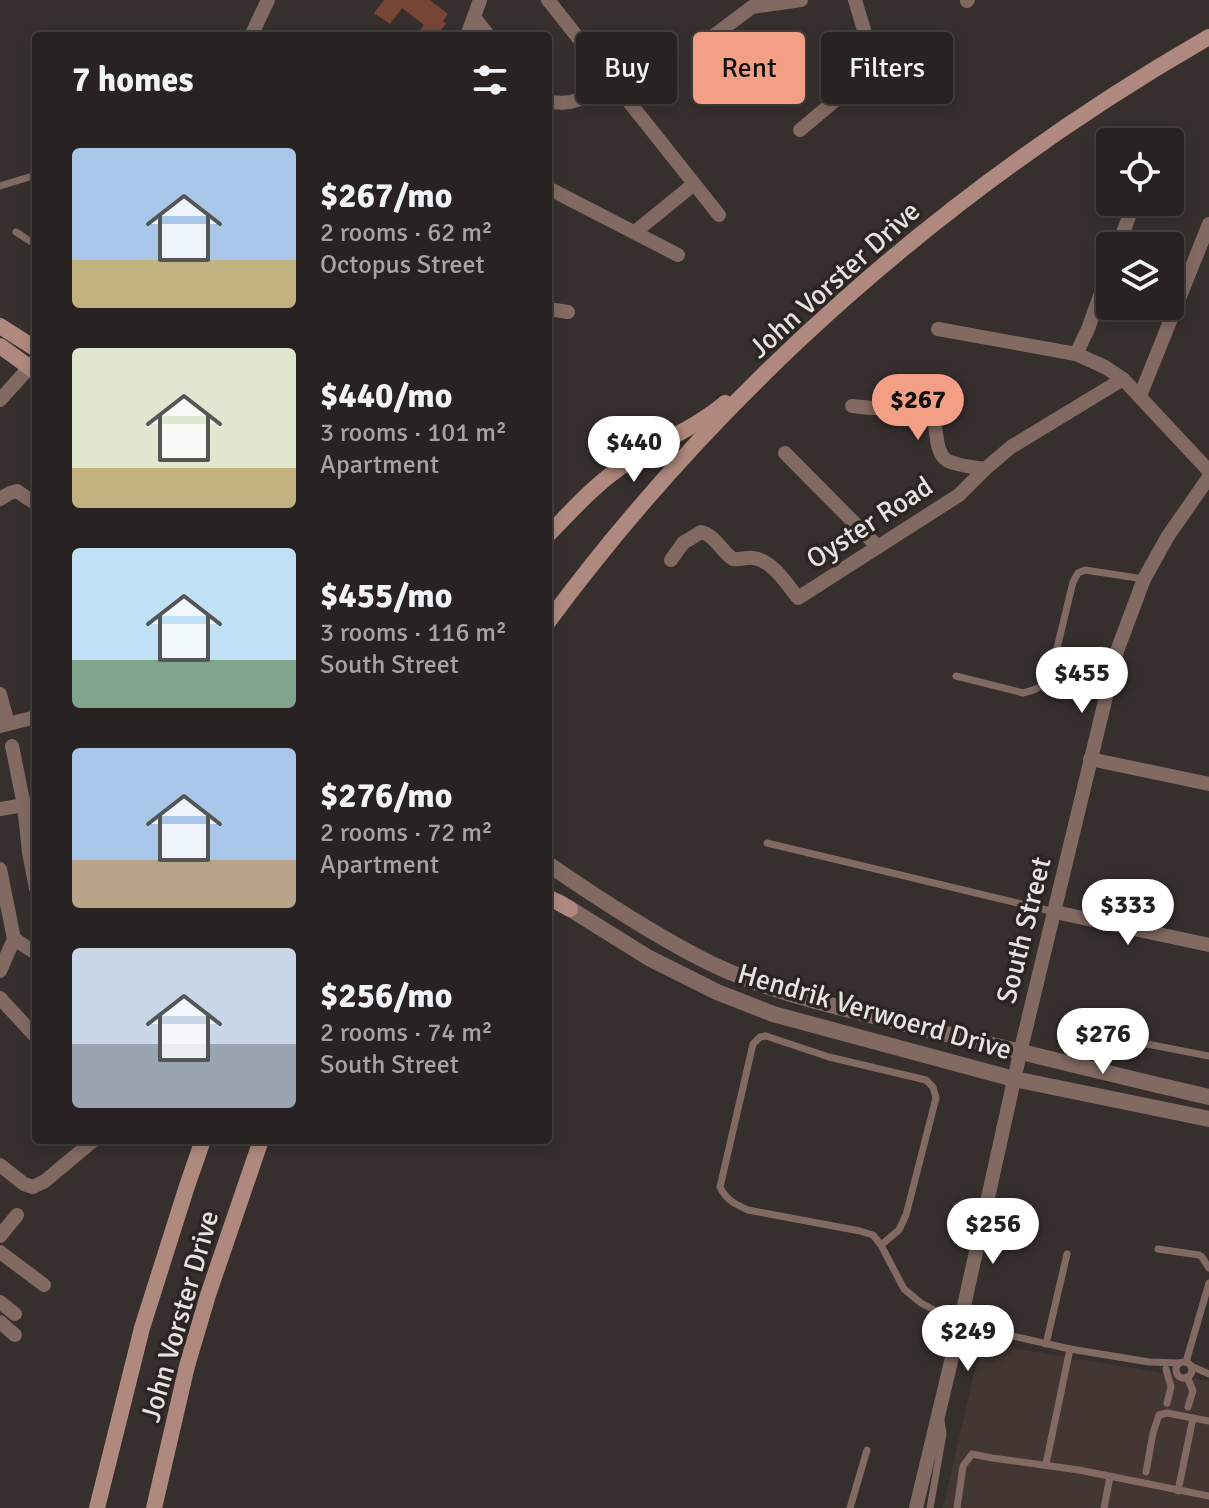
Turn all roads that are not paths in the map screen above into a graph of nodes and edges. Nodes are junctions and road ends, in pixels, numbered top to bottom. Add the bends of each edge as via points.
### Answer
1 (268, 0) edge
2 (480, 0) edge
3 (548, 0) edge
4 (801, 0) edge
5 (855, 0) edge
6 (749, 4) edge
7 (474, 17) junction
8 (1209, 29) edge
9 (253, 32) edge
10 (468, 32) edge
11 (486, 32) edge
12 (716, 32) edge
13 (576, 36) edge
14 (1209, 37) edge
15 (576, 101) edge
16 (552, 102) edge
17 (630, 104) edge
18 (800, 130) dead end
19 (32, 176) edge
20 (694, 184) junction
21 (0, 186) edge
22 (552, 190) edge
23 (719, 215) dead end
24 (1209, 224) edge
25 (16, 232) dead end
26 (635, 232) junction
27 (32, 242) edge
28 (1206, 246) edge
29 (678, 255) dead end
30 (1096, 307) edge
31 (552, 310) edge
32 (568, 312) dead end
33 (0, 326) edge
34 (938, 329) dead end
35 (0, 346) edge
36 (32, 346) edge
37 (1076, 354) junction
38 (32, 365) edge
39 (32, 368) edge
40 (1123, 379) junction
41 (1140, 396) junction
42 (0, 400) edge
43 (852, 406) dead end
44 (785, 453) dead end
45 (985, 469) junction
46 (1209, 471) edge
47 (1209, 477) edge
48 (0, 499) edge
49 (32, 501) edge
50 (552, 531) edge
51 (878, 547) junction
52 (671, 560) dead end
53 (1144, 579) junction
54 (552, 617) edge
55 (956, 676) dead end
56 (1, 699) edge
57 (32, 718) edge
58 (4, 725) edge
59 (12, 746) dead end
60 (1090, 759) junction
61 (1209, 784) edge
62 (30, 808) edge
63 (0, 809) edge
64 (767, 843) dead end
65 (32, 854) edge
66 (552, 867) edge
67 (0, 869) edge
68 (552, 898) edge
69 (570, 909) joint
70 (1055, 912) junction
71 (14, 939) junction
72 (1209, 945) edge
73 (32, 950) edge
74 (0, 971) edge
75 (0, 998) edge
76 (32, 1033) edge
77 (1147, 1044) dead end
78 (1020, 1053) junction
79 (1209, 1056) edge
80 (1014, 1079) junction
81 (1209, 1097) edge
82 (1209, 1119) edge
83 (89, 1144) edge
84 (202, 1144) edge
85 (260, 1144) edge
86 (0, 1165) edge
87 (17, 1215) dead end
88 (0, 1236) edge
89 (881, 1245) junction
90 (1158, 1249) dead end
91 (0, 1252) edge
92 (1067, 1254) dead end
93 (1209, 1268) edge
94 (1209, 1283) edge
95 (44, 1285) dead end
96 (0, 1302) edge
97 (15, 1314) dead end
98 (0, 1322) edge
99 (960, 1324) junction
100 (15, 1335) dead end
101 (1046, 1344) junction
102 (1070, 1349) junction
103 (1149, 1362) junction
104 (1185, 1364) junction
105 (1166, 1369) junction
106 (1184, 1375) junction
107 (1209, 1376) edge
108 (1171, 1387) junction
109 (1167, 1403) dead end
110 (1188, 1407) dead end
111 (939, 1412) junction
112 (1193, 1418) junction
113 (1209, 1421) edge
114 (867, 1450) dead end
115 (1046, 1464) junction
116 (1146, 1472) dead end
117 (1110, 1477) junction
118 (1178, 1491) junction
119 (1208, 1494) edge
120 (97, 1508) edge
121 (154, 1508) edge
122 (850, 1508) edge
123 (916, 1508) edge
124 (930, 1508) edge
125 (957, 1508) edge
126 (1104, 1508) edge

1 - 9 street
2 - 7 street
3 - 13 street
4 - 6 street
5 - 18 street via 875,68
6 - 12 street
7 - 10 street
7 - 11 street
8 - 50 main road, John Vorster Drive via 1090,102 974,183 871,267 722,405 608,475
14 - 54 main road, John Vorster Drive via 1039,144 863,283 725,413
15 - 16 street
17 - 20 street
19 - 21 lane
20 - 23 street
20 - 26 street
22 - 26 street
24 - 28 street
25 - 27 lane
26 - 29 street
28 - 41 street
30 - 37 street
31 - 32 street
33 - 36 main road
34 - 37 street
35 - 38 main road
37 - 40 street
39 - 42 street
40 - 41 street
40 - 45 street, Oyster Road via 1011,447
41 - 46 street
43 - 45 street via 925,404 944,458
44 - 51 street
45 - 51 street, Oyster Road via 959,495
47 - 53 street, South Street
48 - 49 street via 17,491
51 - 52 street, Oyster Road via 798,598 765,563 733,559 708,534 701,532 683,543
53 - 55 lane via 1078,573 1045,684 1023,693
53 - 60 street, South Street via 1117,651
56 - 58 street
57 - 58 street
59 - 62 street
60 - 61 street
60 - 70 street, South Street
62 - 63 street
62 - 65 street
64 - 70 lane
66 - 78 street, Hendrik Verwoerd Drive via 699,958 749,979 803,998
67 - 71 street
68 - 69 main road
69 - 80 street, Hendrik Verwoerd Drive via 649,958 773,1014
70 - 72 street
70 - 78 street, South Street
71 - 73 street
71 - 74 street
75 - 76 street
77 - 79 lane
78 - 80 street, South Street
78 - 81 street, Hendrik Verwoerd Drive
80 - 82 street, Hendrik Verwoerd Drive
80 - 99 street, South Street
83 - 86 street via 33,1187
84 - 120 main road, John Vorster Drive via 142,1328
85 - 121 main road, John Vorster Drive via 187,1366
87 - 88 street
89 - 89 lane via 873,1235 748,1210 724,1196 720,1187 743,1082 753,1044 760,1037 910,1074 933,1087 936,1098 906,1215 899,1230
89 - 99 lane via 904,1289
90 - 93 lane via 1199,1255
91 - 95 street
92 - 101 lane
94 - 104 lane
96 - 97 street
98 - 100 street
99 - 101 lane
99 - 111 street, South Street
101 - 102 lane
102 - 103 lane
102 - 115 lane
103 - 104 lane
103 - 105 lane
104 - 106 lane
104 - 106 lane
104 - 107 lane
105 - 106 lane
105 - 108 lane
106 - 107 lane
106 - 108 lane
106 - 110 lane via 1193,1391
108 - 109 lane
111 - 123 street, South Street
111 - 124 lane via 943,1434
112 - 113 lane
112 - 116 lane via 1159,1415
112 - 118 lane
114 - 122 lane
115 - 117 lane
115 - 125 lane via 972,1454 963,1466
117 - 118 lane
117 - 126 lane
118 - 119 lane

